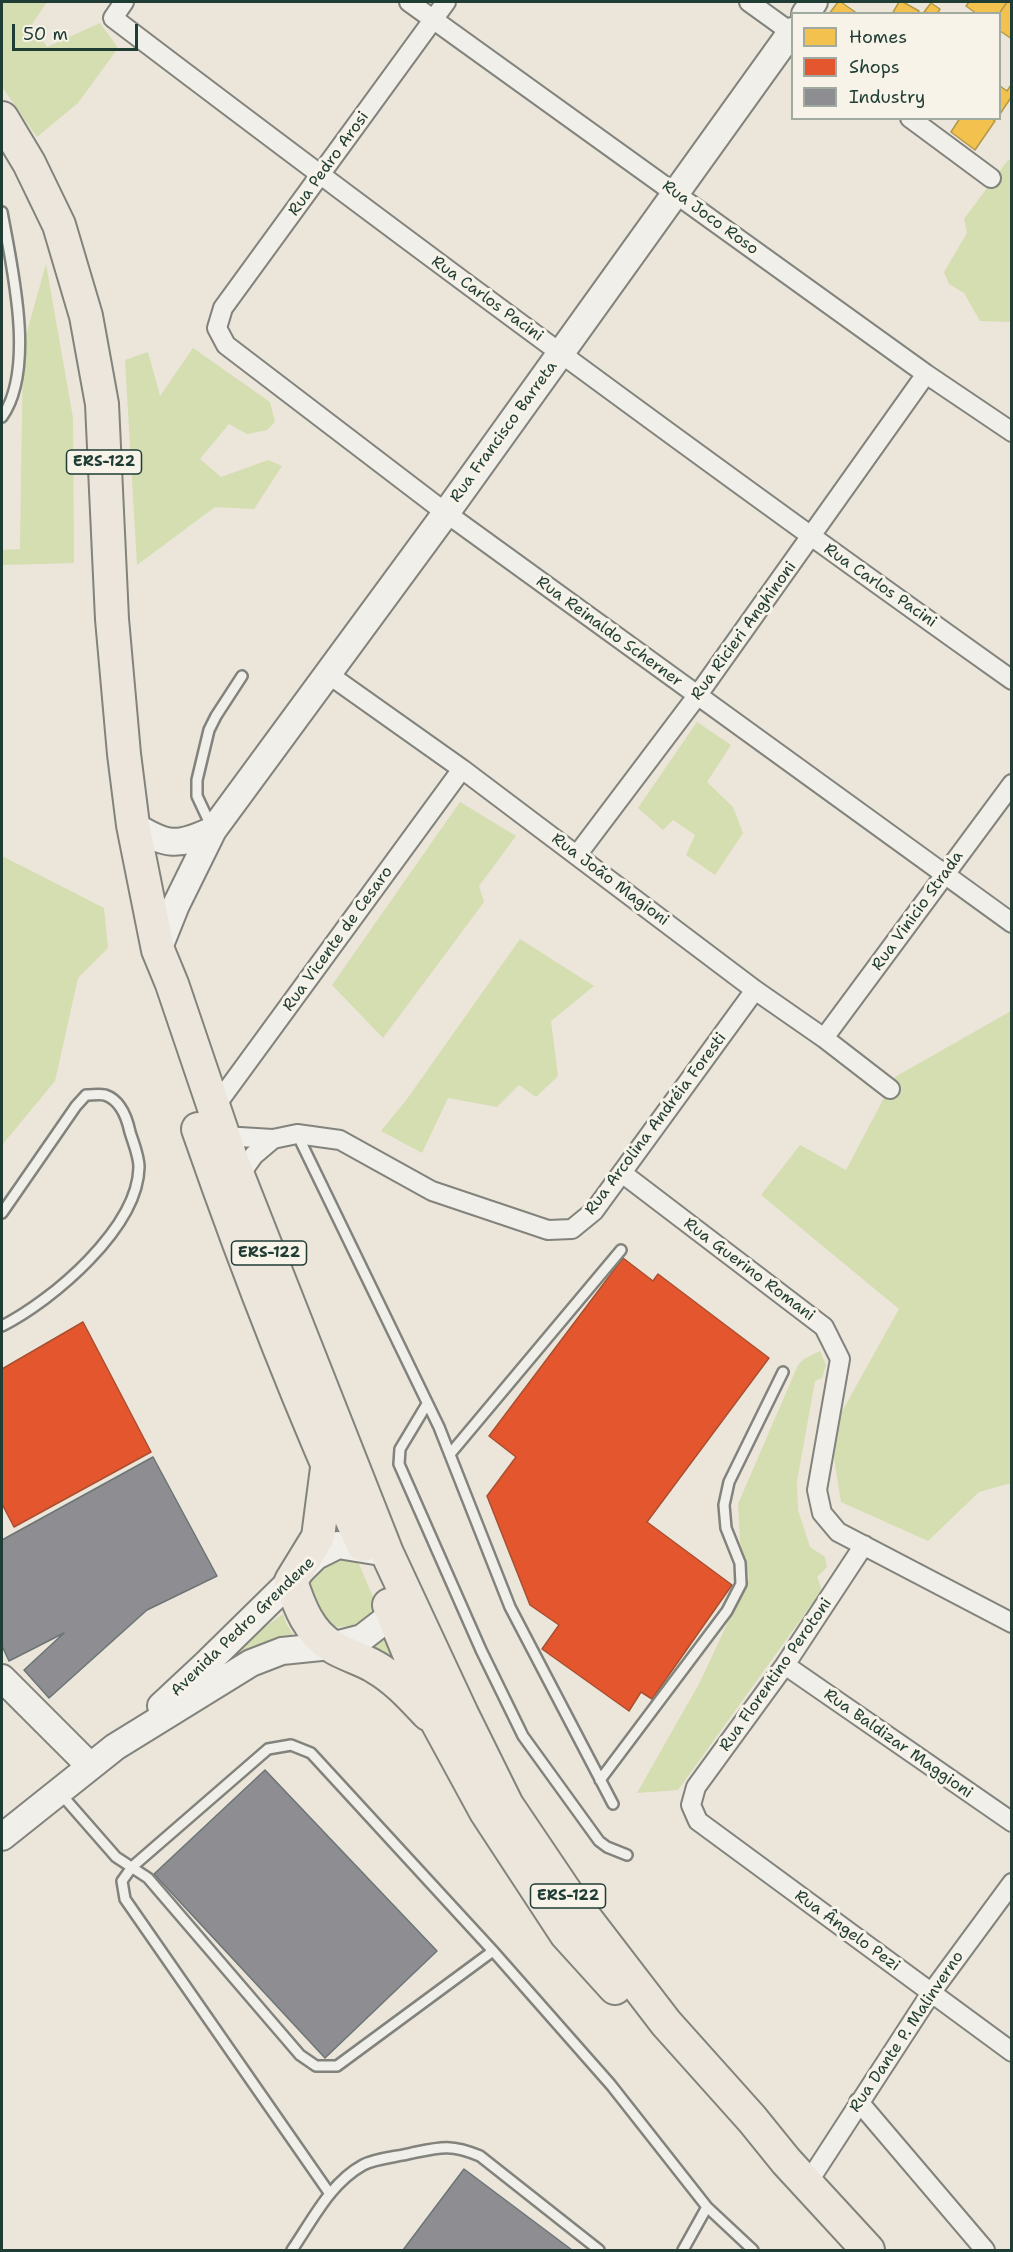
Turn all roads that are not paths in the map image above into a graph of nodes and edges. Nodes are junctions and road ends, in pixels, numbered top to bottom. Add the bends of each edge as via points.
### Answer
1 (124, 2) edge
2 (409, 2) edge
3 (446, 2) edge
4 (749, 2) edge
5 (433, 19) junction
6 (791, 26) edge
7 (791, 34) edge
8 (2, 118) edge
9 (913, 120) edge
10 (321, 176) junction
11 (991, 178) dead end
12 (676, 193) junction
13 (2, 212) edge
14 (217, 328) joint
15 (561, 353) junction
16 (926, 374) junction
17 (2, 417) edge
18 (1011, 432) edge
19 (446, 513) junction
20 (812, 537) junction
21 (328, 674) junction
22 (242, 676) dead end
23 (1011, 680) edge
24 (697, 696) junction
25 (462, 769) junction
26 (1011, 784) edge
27 (134, 825) junction
28 (213, 830) junction
29 (577, 855) junction
30 (944, 876) junction
31 (1011, 923) edge
32 (158, 950) junction
33 (755, 990) junction
34 (824, 1038) junction
35 (890, 1089) dead end
36 (219, 1122) junction
37 (297, 1134) junction
38 (273, 1139) junction
39 (622, 1173) junction
40 (239, 1176) junction
41 (2, 1213) edge
42 (621, 1250) dead end
43 (2, 1326) edge
44 (783, 1371) dead end
45 (427, 1404) junction
46 (450, 1454) junction
47 (327, 1467) junction
48 (864, 1545) junction
49 (376, 1552) junction
50 (280, 1589) junction
51 (399, 1604) junction
52 (1011, 1623) edge
53 (332, 1646) junction
54 (785, 1665) junction
55 (2, 1678) edge
56 (436, 1722) junction
57 (115, 1747) junction
58 (90, 1766) junction
59 (600, 1780) junction
60 (58, 1791) junction
61 (614, 1804) dead end
62 (691, 1805) joint
63 (1011, 1822) edge
64 (2, 1837) edge
65 (627, 1855) dead end
66 (132, 1867) junction
67 (1011, 1883) edge
68 (493, 1951) junction
69 (932, 1994) junction
70 (1011, 2052) edge
71 (859, 2102) junction
72 (796, 2173) junction
73 (330, 2193) junction
74 (707, 2207) junction
75 (292, 2250) edge
76 (599, 2250) edge
77 (683, 2250) edge
78 (753, 2250) edge
79 (868, 2250) edge
80 (985, 2250) edge

1 - 10 street, Rua Carlos Pacini via 113,18
2 - 5 street, Rua Joco Roso
3 - 5 street, Rua Pedro Arosi
4 - 6 street
5 - 10 street, Rua Pedro Arosi
5 - 12 street, Rua Joco Roso
7 - 12 street, Rua Francisco Barreta
8 - 27 highway, ERS-122 via 59,225 88,327 102,404 112,619
9 - 11 street
10 - 14 street, Rua Pedro Arosi via 223,308
10 - 15 street, Rua Carlos Pacini
12 - 15 street, Rua Francisco Barreta
12 - 16 street, Rua Joco Roso
13 - 17 lane via 17,300 19,343 15,387 11,404
14 - 19 street, Rua Reinaldo Scherner via 226,345
15 - 19 street, Rua Francisco Barreta
15 - 20 street, Rua Carlos Pacini
16 - 18 street, Rua Joco Roso
16 - 20 street, Rua Ricieri Anghinoni
19 - 21 street, Rua Francisco Barreta
19 - 24 street, Rua Reinaldo Scherner
20 - 23 street, Rua Carlos Pacini
20 - 24 street, Rua Ricieri Anghinoni
21 - 25 street, Rua João Magioni
21 - 28 street, Rua Francisco Barreta
22 - 28 lane via 209,730 196,780 197,796
24 - 29 street, Rua Ricieri Anghinoni
24 - 30 street, Rua Reinaldo Scherner
25 - 29 street, Rua João Magioni
25 - 36 street, Rua Vicente de Cesaro
26 - 30 street, Rua Vinicio Strada
27 - 28 street via 155,839 172,843
27 - 32 highway, ERS-122
28 - 32 street, Rua Francisco Barreta
29 - 33 street, Rua João Magioni
30 - 31 street, Rua Reinaldo Scherner
30 - 34 street, Rua Vinicio Strada
32 - 36 highway, ERS-122
32 - 47 highway, ERS-122 via 159,988 196,1121 277,1345
33 - 34 street, Rua João Magioni
33 - 39 street, Rua Arcolina Andréia Foresti
34 - 35 street, Rua João Magioni
36 - 38 street, Rua Arcolina Andréia Foresti
36 - 40 highway, ERS-122
37 - 38 street, Rua Arcolina Andréia Foresti
37 - 39 street, Rua Arcolina Andréia Foresti via 340,1140 432,1191 548,1230 572,1229 594,1211
37 - 45 lane
38 - 40 street via 254,1155
39 - 48 street, Rua Guerino Romani via 824,1328 840,1359 818,1490 822,1513 838,1532
40 - 49 highway, ERS-122
41 - 43 lane via 86,1095 105,1095 116,1102 126,1116 139,1167 132,1201 118,1226 83,1266 18,1318
42 - 46 lane
44 - 59 lane via 729,1482 724,1505 726,1528 740,1563 741,1584 727,1611
45 - 46 lane
45 - 65 lane via 400,1449 399,1464 481,1650 523,1736 599,1841
46 - 59 lane via 510,1607
47 - 49 highway, ERS-122
47 - 50 highway via 318,1537
48 - 52 street, Rua Guerino Romani
48 - 54 street, Rua Florentino Perotoni
49 - 50 street, Avenida Pedro Grendene via 338,1545 316,1556
49 - 51 highway, ERS-122
50 - 53 highway via 297,1601 310,1626
50 - 57 street, Avenida Pedro Grendene
51 - 53 street, Avenida Pedro Grendene via 362,1638
51 - 56 highway, ERS-122
51 - 72 highway, ERS-122 via 507,1804 547,1864 639,1989
53 - 56 highway via 376,1668
53 - 57 street, Avenida Pedro Grendene via 282,1651 251,1664
54 - 62 street, Rua Florentino Perotoni via 696,1787
54 - 63 street, Rua Baldizar Maggioni
55 - 58 street
56 - 72 highway, ERS-122 via 486,1812 566,1934 740,2123
57 - 58 street, Avenida Pedro Grendene
58 - 60 street, Avenida Pedro Grendene
59 - 61 lane
60 - 64 street, Avenida Pedro Grendene
60 - 66 lane via 116,1857
62 - 69 street, Rua Ângelo Pezi via 698,1821
66 - 68 lane via 148,1878 300,2055 316,2066 337,2066
66 - 68 lane via 268,1749 291,1745 311,1753
66 - 73 lane via 122,1881 125,1899
67 - 69 street, Rua Dante P. Malinverno
68 - 74 lane via 611,2085
69 - 70 street, Rua Ângelo Pezi
69 - 71 street, Rua Dante P. Malinverno
71 - 72 street, Rua Dante P. Malinverno
71 - 80 street
72 - 79 highway, ERS-122
73 - 75 lane
73 - 76 lane via 364,2164 440,2147 460,2148 480,2156
74 - 77 lane
74 - 78 lane

